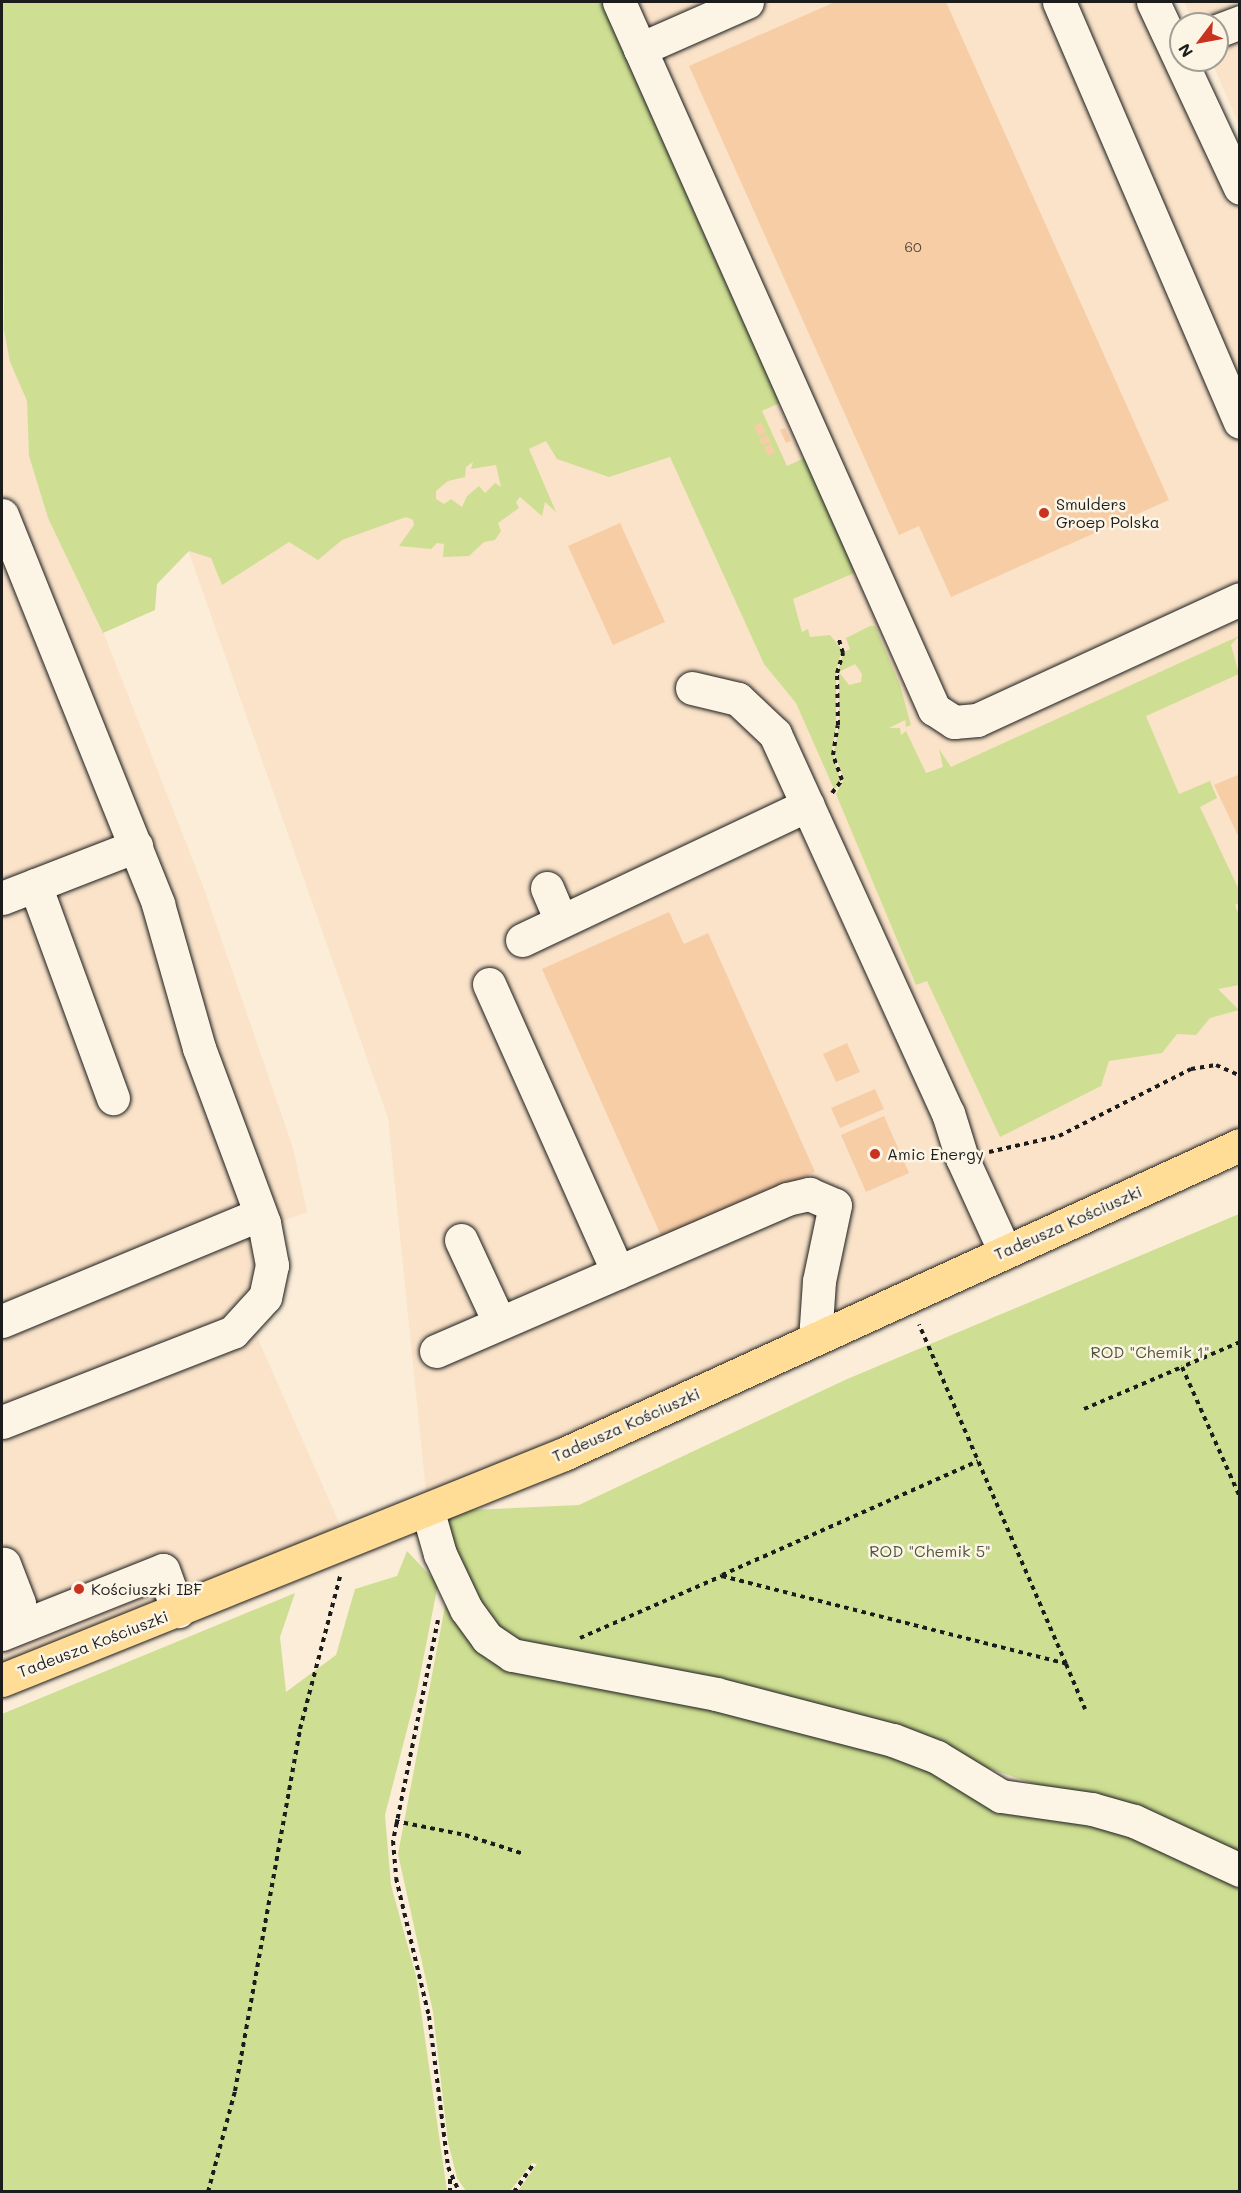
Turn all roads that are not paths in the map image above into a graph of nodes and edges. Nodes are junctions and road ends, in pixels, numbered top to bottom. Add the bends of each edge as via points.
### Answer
1 (619, 2) edge
2 (747, 2) edge
3 (1059, 2) edge
4 (1153, 2) edge
5 (1169, 31) edge
6 (640, 48) junction
7 (1188, 72) edge
8 (1239, 188) edge
9 (1239, 422) edge
10 (2, 515) edge
11 (14, 584) edge
12 (1239, 599) edge
13 (692, 688) dead end
14 (808, 805) junction
15 (136, 846) junction
16 (547, 888) dead end
17 (11, 889) edge
18 (561, 921) junction
19 (522, 940) dead end
20 (489, 984) dead end
21 (113, 1098) dead end
22 (1239, 1145) edge
23 (260, 1214) junction
24 (461, 1240) dead end
25 (1005, 1252) junction
26 (618, 1273) junction
27 (2, 1321) edge
28 (499, 1322) junction
29 (815, 1339) junction
30 (436, 1351) dead end
31 (2, 1422) edge
32 (428, 1512) junction
33 (4, 1564) dead end
34 (2, 1610) edge
35 (178, 1611) junction
36 (2, 1634) edge
37 (2, 1680) edge
38 (1239, 1870) edge

1 - 6 street
2 - 6 street
3 - 9 street
4 - 5 street
6 - 12 street via 934,709 954,722 978,720
7 - 8 street
10 - 11 street
11 - 15 street
13 - 14 street via 738,699 775,734
14 - 18 street
14 - 25 street via 948,1113 962,1158
15 - 17 street
15 - 23 street via 158,904 199,1048
16 - 18 street
17 - 21 street
18 - 19 street
20 - 26 street
22 - 25 main road, Tadeusza Kościuszki
23 - 27 street
23 - 31 street via 272,1265 265,1297 233,1332
24 - 28 street
25 - 29 main road, Tadeusza Kościuszki
26 - 28 street
26 - 29 street via 787,1199 809,1194 835,1205 819,1281
28 - 30 street
29 - 32 main road, Tadeusza Kościuszki
32 - 35 main road, Tadeusza Kościuszki
32 - 38 street via 440,1554 466,1609 487,1638 512,1656 716,1694 877,1735 937,1757 1001,1796 1092,1809 1134,1821
33 - 34 street via 20,1603
35 - 36 street via 163,1570
35 - 37 main road, Tadeusza Kościuszki

